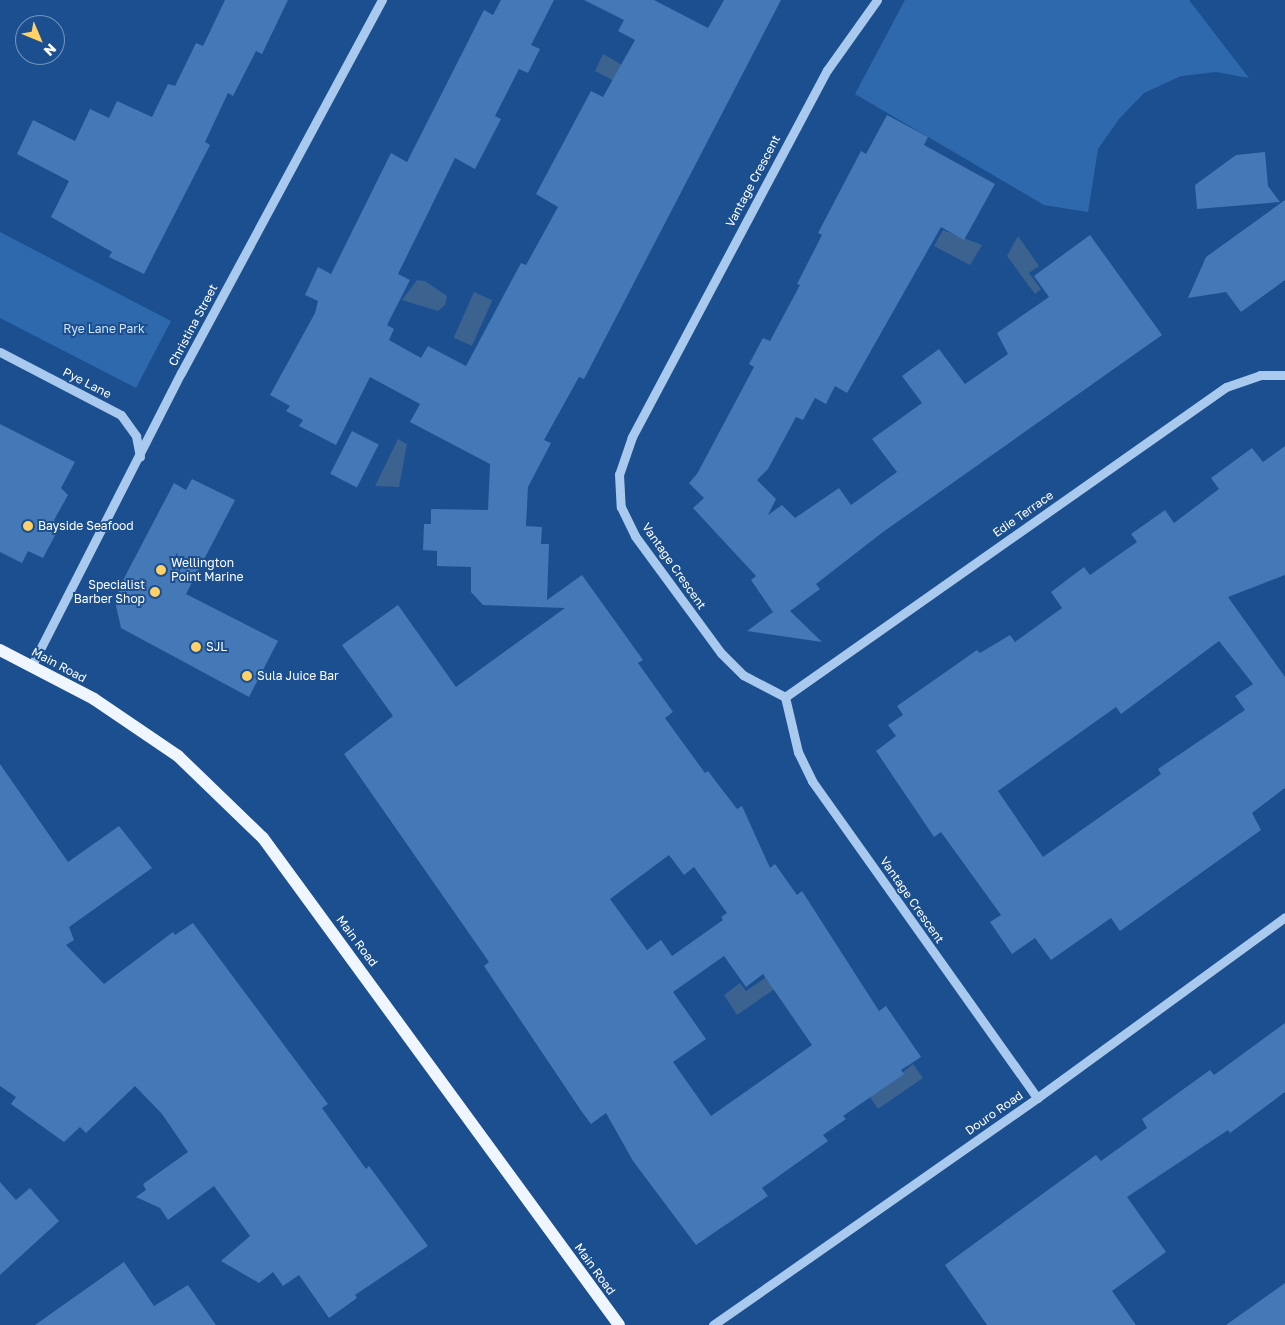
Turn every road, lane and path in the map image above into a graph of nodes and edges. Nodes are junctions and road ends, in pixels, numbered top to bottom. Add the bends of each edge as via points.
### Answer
1 (382, 0) edge
2 (877, 0) edge
3 (0, 352) edge
4 (1285, 375) edge
5 (140, 457) junction
6 (0, 650) edge
7 (32, 665) junction
8 (784, 697) junction
9 (1285, 917) edge
10 (1037, 1098) junction
11 (619, 1325) edge
12 (713, 1325) edge

1 - 5 street, Christina Street via 181,373
2 - 8 street, Vantage Crescent via 826,70 632,437 619,474 621,507 635,536 721,653 743,675
3 - 5 street, Pye Lane via 121,415 136,436
4 - 8 street, Edie Terrace via 1260,376 1226,387
5 - 7 street, Christina Street
6 - 7 main road, Main Road
7 - 11 main road, Main Road via 94,698 178,756 263,838
8 - 10 street, Vantage Crescent via 798,752 812,781
9 - 10 street, Douro Road
10 - 12 street, Douro Road

